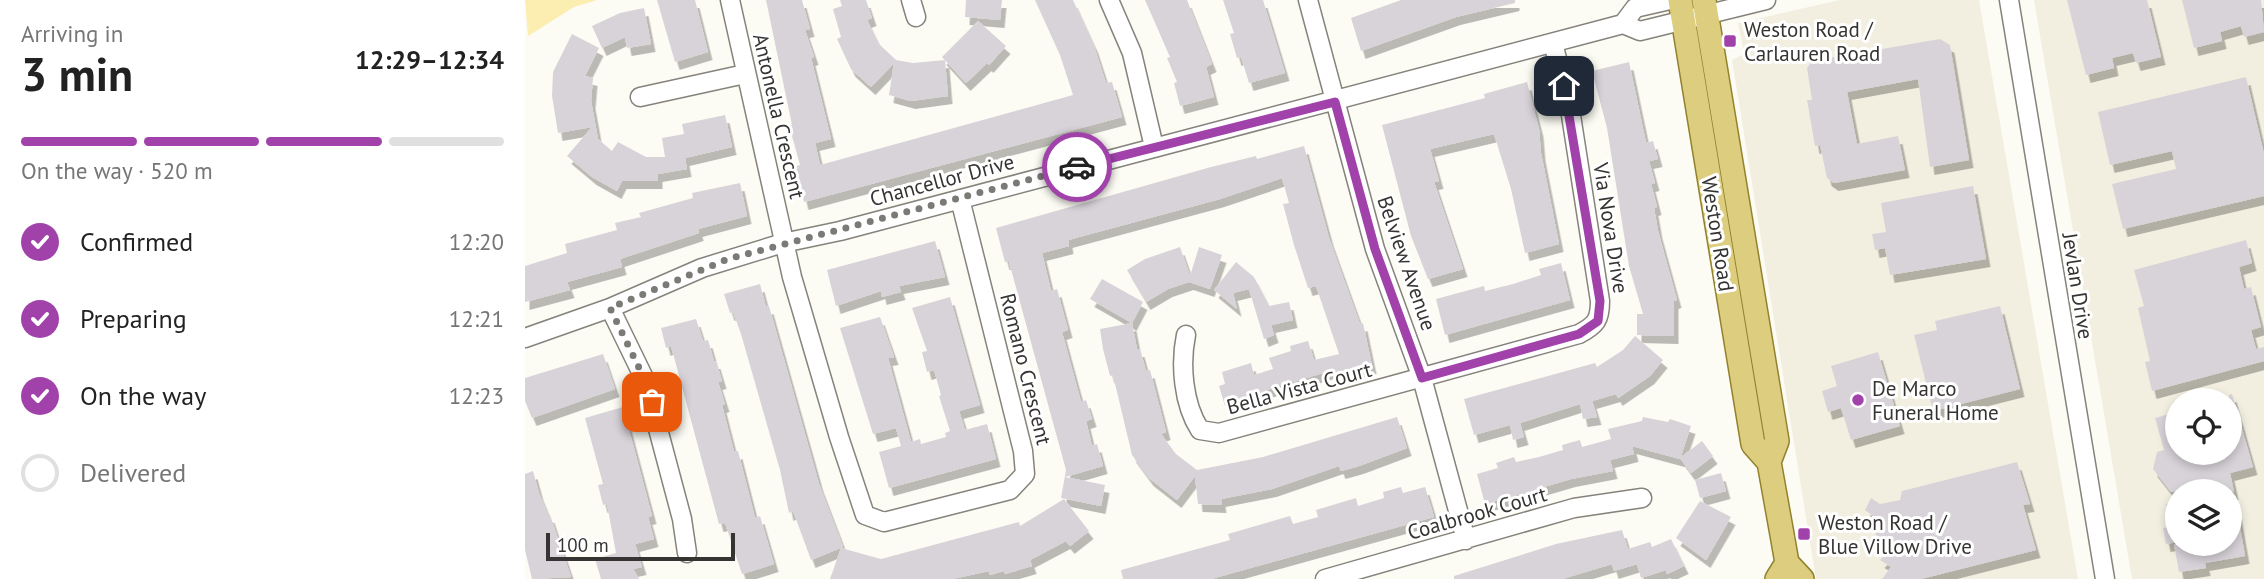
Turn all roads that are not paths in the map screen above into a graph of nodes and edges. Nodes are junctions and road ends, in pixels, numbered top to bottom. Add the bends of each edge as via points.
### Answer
1 (730, 0) edge
2 (1109, 0) edge
3 (1670, 0) edge
4 (1766, 0) edge
5 (2009, 0) edge
6 (1311, 1) edge
7 (1705, 7) edge
8 (1681, 10) edge
9 (1623, 24) junction
10 (1553, 43) junction
11 (745, 74) junction
12 (640, 97) dead end
13 (1335, 102) junction
14 (1154, 147) junction
15 (960, 199) junction
16 (783, 243) junction
17 (610, 308) junction
18 (1186, 335) dead end
19 (525, 338) edge
20 (1422, 378) junction
21 (1769, 462) junction
22 (1642, 498) dead end
23 (1466, 540) junction
24 (687, 553) dead end
25 (1789, 574) edge
26 (1325, 579) edge
27 (2105, 579) edge

1 - 11 street, Antonella Crescent
2 - 14 street via 1132,52
3 - 9 street, Chancellor Drive via 1635,8
4 - 7 street, Chancellor Drive
5 - 27 street, Jevlan Drive
6 - 13 street, Belview Avenue
7 - 8 street, Chancellor Drive
7 - 21 main road, Weston Road via 1777,441
8 - 9 street, Chancellor Drive via 1640,31
8 - 21 main road, Weston Road via 1753,444
9 - 10 street, Chancellor Drive
10 - 13 street, Chancellor Drive
10 - 20 street, Via Nova Drive via 1570,109 1600,301 1598,321 1579,334
11 - 12 street
11 - 16 street, Antonella Crescent
13 - 14 street, Chancellor Drive
13 - 20 street, Belview Avenue via 1375,249
14 - 15 street, Chancellor Drive
15 - 16 street, Chancellor Drive
15 - 16 street, Romano Crescent via 1023,451 1025,474 1010,491 884,522 866,515
16 - 17 street, Chancellor Drive via 702,268
17 - 19 street, Chancellor Drive
17 - 24 street via 645,380
18 - 20 street, Bella Vista Court via 1182,356 1185,386 1196,424 1205,432 1219,433
20 - 23 street, Belview Avenue
21 - 25 main road, Weston Road
22 - 23 street, Coalbrook Court via 1574,508
23 - 26 street, Coalbrook Court

